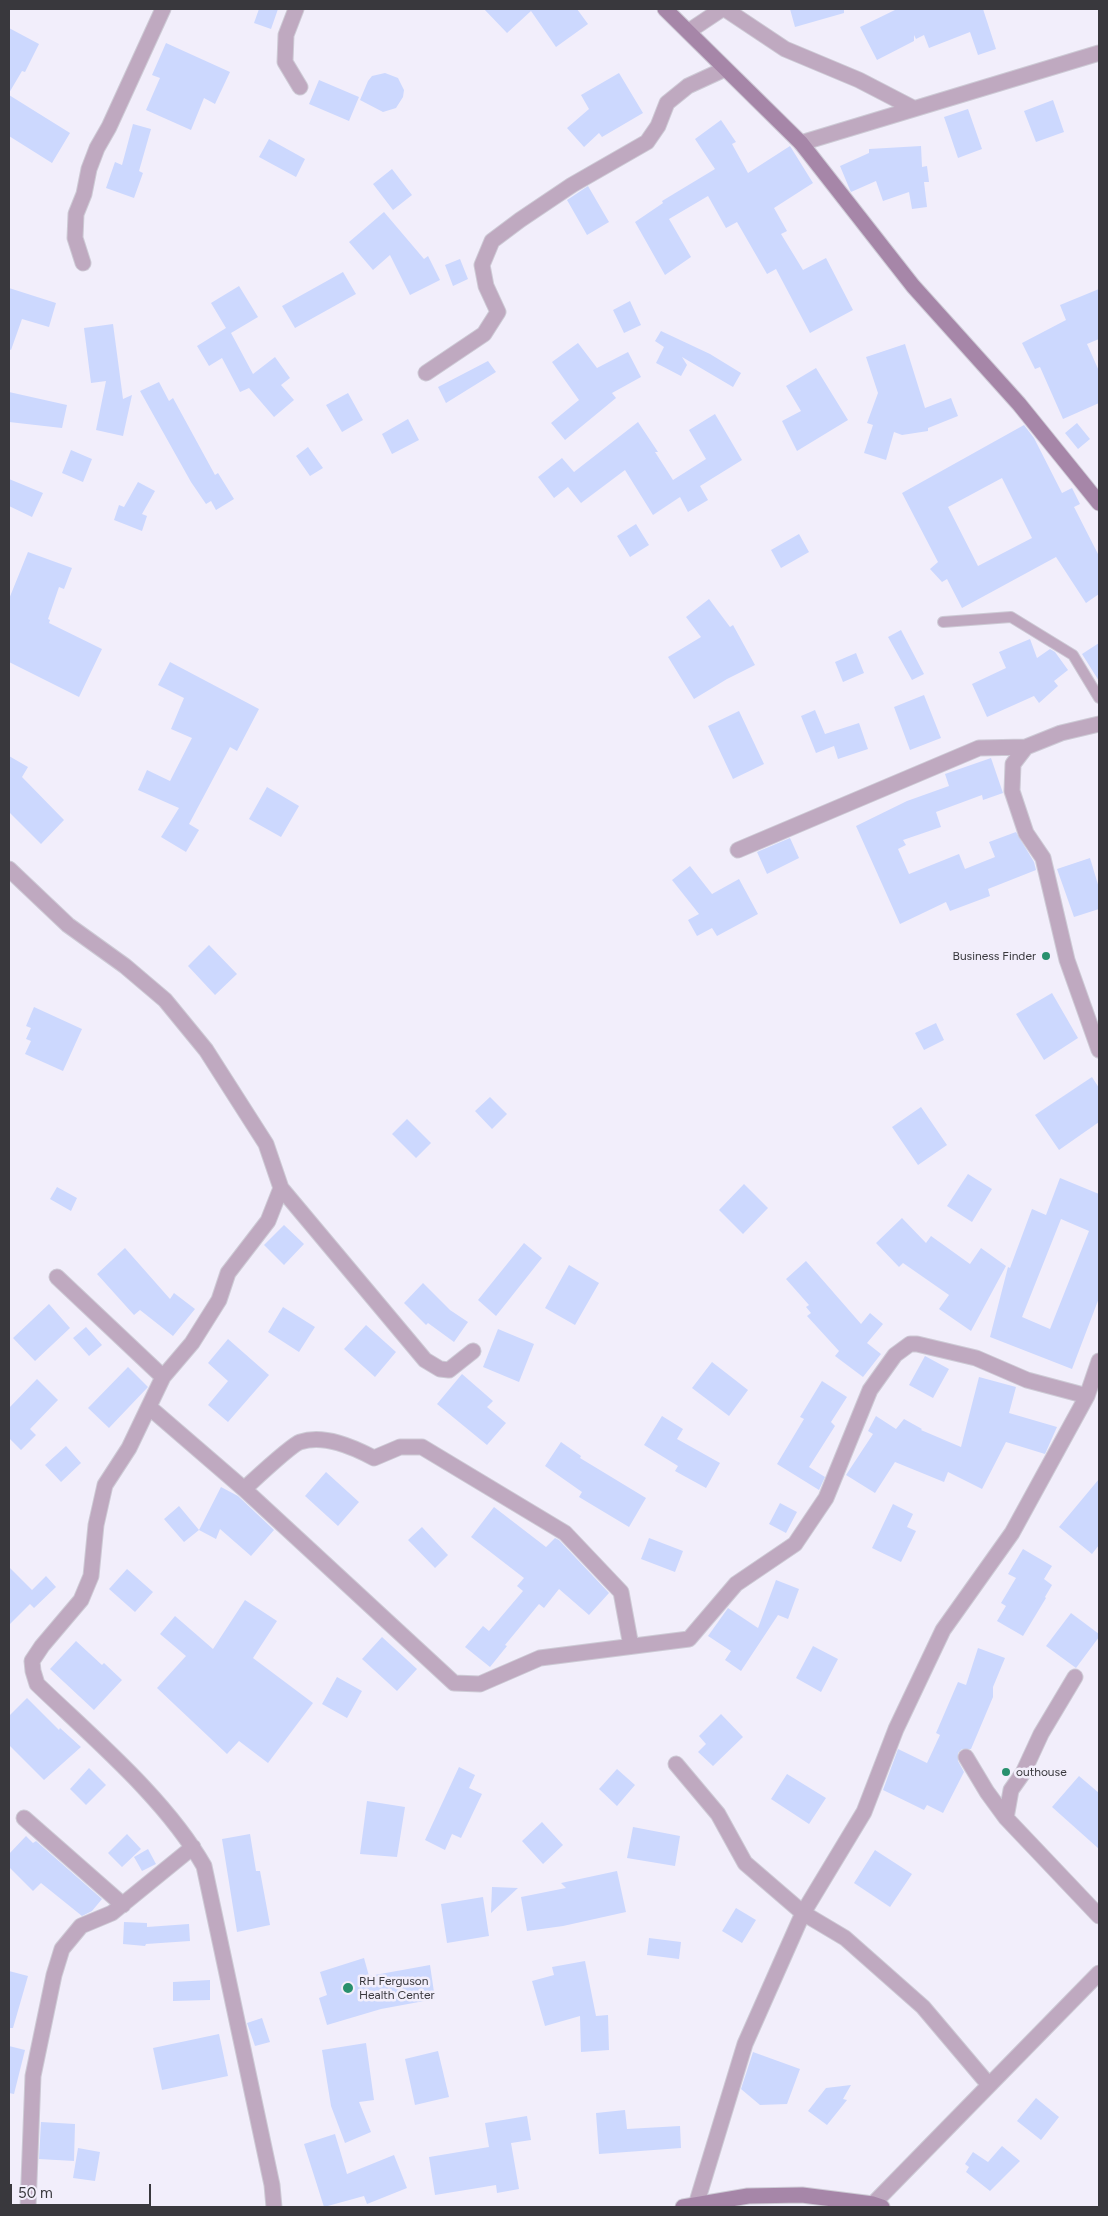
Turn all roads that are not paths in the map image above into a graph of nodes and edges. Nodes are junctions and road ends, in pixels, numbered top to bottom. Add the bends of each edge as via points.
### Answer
1 (163, 9) edge
2 (296, 9) edge
3 (665, 9) edge
4 (723, 9) edge
5 (689, 32) junction
6 (1099, 53) edge
7 (725, 69) junction
8 (300, 87) dead end
9 (913, 108) junction
10 (800, 143) junction
11 (83, 263) dead end
12 (426, 373) dead end
13 (1099, 503) edge
14 (943, 622) dead end
15 (1099, 698) edge
16 (1099, 724) edge
17 (1026, 747) junction
18 (738, 850) dead end
19 (9, 869) edge
20 (1099, 1050) edge
21 (281, 1188) junction
22 (57, 1277) dead end
23 (473, 1351) dead end
24 (1099, 1361) edge
25 (163, 1377) junction
26 (1087, 1396) junction
27 (149, 1407) junction
28 (244, 1489) junction
29 (631, 1646) junction
30 (1074, 1677) dead end
31 (966, 1757) dead end
32 (676, 1764) dead end
33 (24, 1818) dead end
34 (1006, 1818) junction
35 (193, 1847) junction
36 (123, 1905) junction
37 (804, 1913) junction
38 (1099, 1916) edge
39 (1099, 1973) edge
40 (989, 2085) junction
41 (689, 2206) edge
42 (878, 2206) edge
43 (28, 2207) edge
44 (274, 2207) edge

1 - 11 street via 89,169 76,214 75,238
2 - 8 street via 286,35 285,62
3 - 5 street
4 - 5 street
4 - 9 street via 785,49 859,80
5 - 7 street
6 - 9 street
7 - 10 street
7 - 12 street via 688,86 667,103 647,142 572,185 492,241 482,265 486,286 498,312 484,334
9 - 10 street
10 - 13 street via 913,286 1019,404
14 - 15 lane via 1011,617 1073,655
16 - 17 street via 1061,733
17 - 18 street via 979,748
17 - 20 street via 1012,764 1012,791 1026,833 1043,858 1067,960
19 - 21 street via 68,925 165,1000 206,1050 266,1144
21 - 23 street via 426,1360 440,1369 449,1370
21 - 25 street via 268,1221 228,1273 219,1300 192,1343
22 - 25 street
24 - 26 street
25 - 27 street
26 - 29 street via 1027,1380 976,1358 910,1344 895,1355 870,1390 826,1498 795,1544 736,1584 688,1639
26 - 37 street via 1012,1533 942,1630 896,1729 864,1812
27 - 28 street
27 - 35 street via 106,1485 96,1525 91,1576 80,1600 32,1661 33,1672 37,1684 152,1796
28 - 29 street via 454,1683 480,1684 540,1658
28 - 29 street via 299,1442 324,1440 357,1449 374,1458 400,1447 422,1447 565,1533 621,1592
30 - 34 street via 1011,1790
31 - 34 street
32 - 37 street via 718,1814 745,1863
33 - 36 street
34 - 38 street
35 - 36 street
35 - 44 street via 204,1866
36 - 43 street via 81,1926 62,1949 33,2076
37 - 40 street via 844,1938 922,2007
37 - 41 street via 745,2044
39 - 40 street
40 - 42 street
41 - 42 street via 748,2196 802,2195

